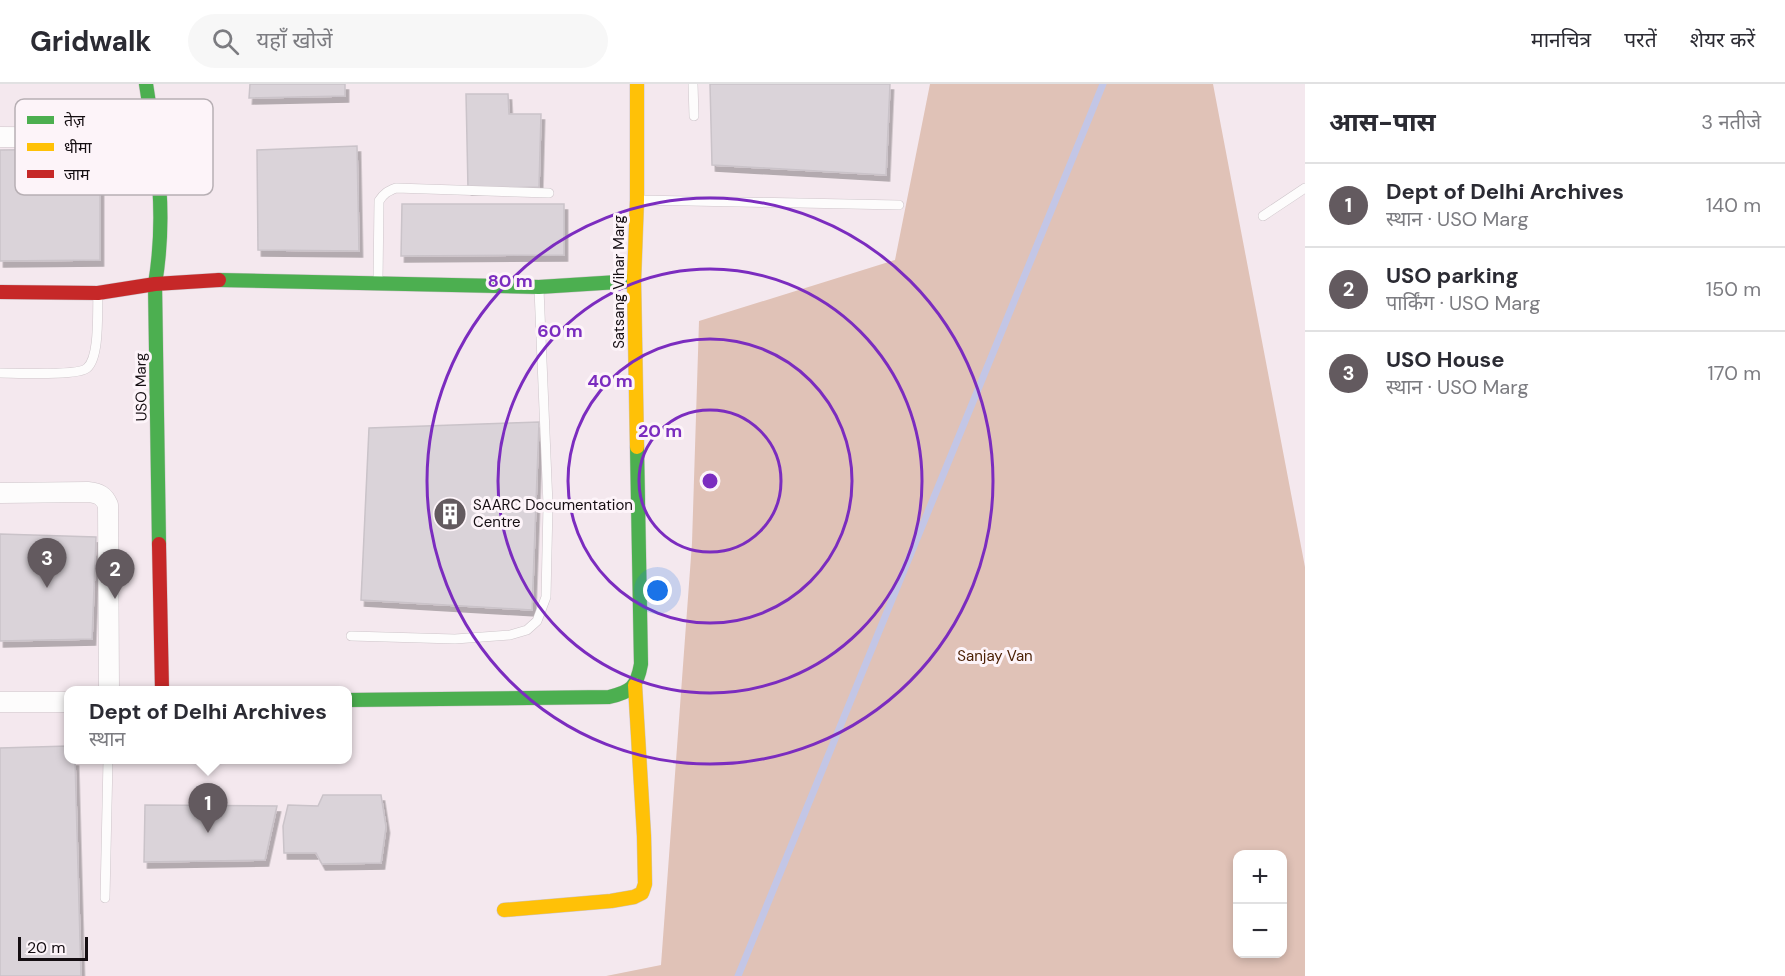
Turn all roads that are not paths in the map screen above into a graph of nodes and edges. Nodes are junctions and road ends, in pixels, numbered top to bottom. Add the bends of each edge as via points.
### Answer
1 (146, 84) edge
2 (637, 84) edge
3 (693, 84) edge
4 (148, 99) edge
5 (694, 116) dead end
6 (0, 137) edge
7 (15, 137) edge
8 (1305, 188) edge
9 (549, 193) dead end
10 (160, 195) edge
11 (637, 200) junction
12 (899, 205) dead end
13 (1263, 216) dead end
14 (634, 281) junction
15 (378, 282) junction
16 (156, 284) junction
17 (539, 287) junction
18 (0, 292) edge
19 (98, 293) junction
20 (0, 373) edge
21 (0, 494) edge
22 (351, 636) dead end
23 (109, 686) edge
24 (162, 686) edge
25 (632, 689) junction
26 (352, 700) edge
27 (0, 702) edge
28 (64, 702) edge
29 (108, 764) edge
30 (105, 898) dead end
31 (504, 910) dead end

1 - 4 street, USO Marg
2 - 11 street, Satsang Vihar Marg
3 - 5 lane
6 - 7 street
8 - 13 lane
9 - 15 lane via 389,190 379,201
10 - 16 street, USO Marg
11 - 12 lane
11 - 14 street, Satsang Vihar Marg
14 - 17 street
14 - 25 street, Satsang Vihar Marg via 641,664 640,676
15 - 16 street via 226,280
15 - 17 street
16 - 19 street
16 - 24 street, USO Marg
17 - 22 lane via 548,505 546,597 537,621 527,630 510,635 455,639
18 - 19 street
19 - 20 lane via 95,348 89,367 70,372
21 - 23 street via 88,492 105,497
25 - 26 street via 609,697
25 - 31 street, Satsang Vihar Marg via 644,836 642,893 611,901
27 - 28 street
29 - 30 lane

